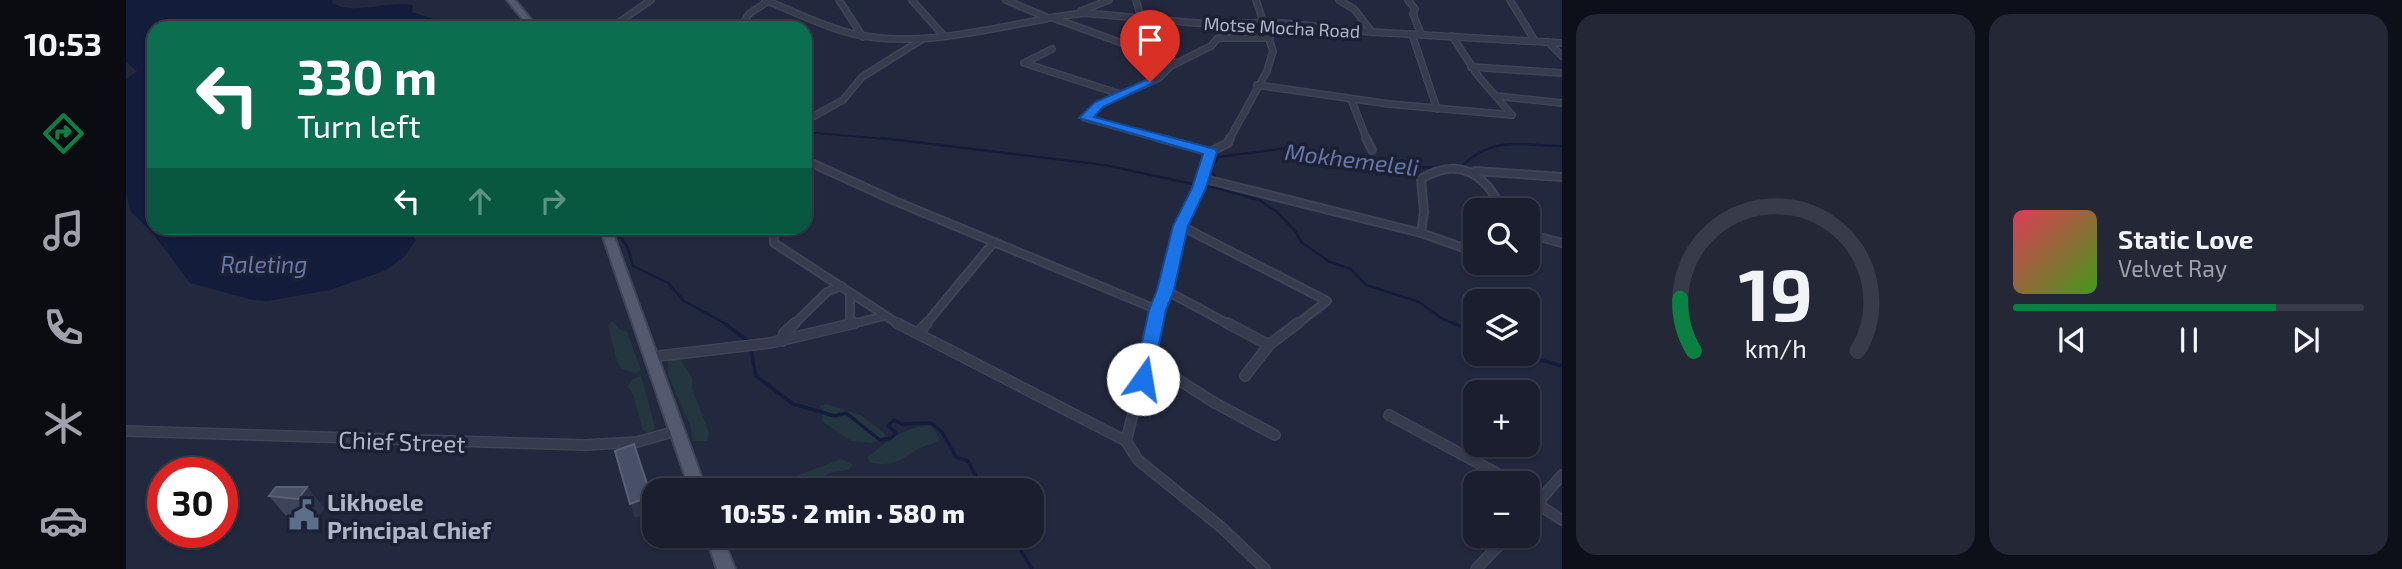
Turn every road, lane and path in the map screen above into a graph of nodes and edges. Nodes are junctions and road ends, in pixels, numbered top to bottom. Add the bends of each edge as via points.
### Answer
1 (512, 0) edge
2 (651, 0) edge
3 (839, 0) edge
4 (912, 0) edge
5 (1006, 0) edge
6 (1109, 0) edge
7 (1136, 0) edge
8 (1256, 0) edge
9 (1339, 0) edge
10 (1408, 0) edge
11 (1510, 0) edge
12 (766, 1) edge
13 (1078, 13) junction
14 (1051, 18) junction
15 (1141, 18) junction
16 (528, 21) edge
17 (621, 21) edge
18 (744, 21) edge
19 (1263, 23) junction
20 (1372, 32) junction
21 (1412, 34) junction
22 (1421, 34) junction
23 (943, 35) junction
24 (1452, 36) junction
25 (863, 37) junction
26 (1270, 38) junction
27 (922, 40) junction
28 (1536, 41) junction
29 (1548, 42) junction
30 (1562, 43) edge
31 (1052, 49) dead end
32 (1562, 56) edge
33 (1177, 63) junction
34 (1471, 67) junction
35 (1562, 74) edge
36 (1257, 85) junction
37 (1120, 94) junction
38 (1496, 96) junction
39 (1351, 99) junction
40 (1562, 103) edge
41 (1437, 109) junction
42 (812, 117) edge
43 (1372, 150) dead end
44 (1210, 152) junction
45 (812, 163) edge
46 (1474, 171) junction
47 (1562, 177) edge
48 (1201, 178) junction
49 (1495, 198) edge
50 (1181, 226) junction
51 (1421, 233) junction
52 (607, 235) edge
53 (773, 235) edge
54 (1540, 237) edge
55 (993, 243) junction
56 (1562, 243) edge
57 (1463, 248) edge
58 (841, 286) junction
59 (1166, 290) junction
60 (850, 295) junction
61 (1158, 310) junction
62 (884, 316) junction
63 (850, 324) junction
64 (918, 333) junction
65 (782, 341) junction
66 (1269, 345) junction
67 (650, 357) junction
68 (1147, 360) junction
69 (1245, 376) dead end
70 (1389, 415) dead end
71 (126, 431) edge
72 (676, 431) junction
73 (1275, 435) dead end
74 (1126, 441) junction
75 (1493, 471) edge
76 (1562, 475) edge
77 (694, 478) edge
78 (1540, 501) edge
79 (1540, 503) edge
80 (1562, 520) edge
81 (718, 548) edge
82 (1496, 548) edge
83 (726, 569) edge
84 (1265, 569) edge
85 (1476, 569) edge

1 - 16 main road
2 - 17 street
3 - 25 street
4 - 23 street
5 - 14 street
6 - 13 street
7 - 15 street
8 - 19 street
9 - 20 street via 1354,9
10 - 22 street
11 - 28 street
12 - 18 street
12 - 25 street
13 - 14 street, Motse Mocha Road
13 - 15 street, Motse Mocha Road
14 - 23 street, Motse Mocha Road
14 - 33 street
15 - 19 street, Motse Mocha Road
19 - 20 street, Motse Mocha Road
19 - 26 street
20 - 21 street, Motse Mocha Road
21 - 22 street, Motse Mocha Road
21 - 41 street
22 - 24 street, Motse Mocha Road
23 - 27 street, Motse Mocha Road
24 - 28 street, Motse Mocha Road
24 - 34 street
25 - 27 street
26 - 33 street via 1223,37
26 - 36 street via 1271,63
27 - 42 street via 862,77 843,100
28 - 29 street, Motse Mocha Road
29 - 30 street, Motse Mocha Road
29 - 32 street
31 - 37 street via 1024,64
33 - 37 street via 1159,78
34 - 35 street
34 - 38 street
36 - 39 street
36 - 44 street via 1233,124 1228,143
37 - 44 street via 1099,105 1086,119
38 - 40 street
38 - 41 street via 1513,115
39 - 41 street
39 - 43 street
44 - 48 street
45 - 55 street
46 - 47 street
46 - 49 street
46 - 51 street via 1453,166 1422,177
48 - 50 street
48 - 51 street
50 - 59 street
50 - 66 street via 1326,301
51 - 57 street
52 - 67 main road
53 - 58 street via 774,243
54 - 56 street
55 - 61 street
55 - 64 street
58 - 60 street
58 - 65 street via 827,292 784,333
59 - 61 street
59 - 66 street
60 - 62 street
60 - 63 street
61 - 68 street
62 - 63 street
62 - 64 street
63 - 65 street
64 - 74 street
65 - 67 street
66 - 69 street
67 - 72 main road
68 - 73 street
68 - 74 street
70 - 75 street
71 - 72 street, Chief Street via 585,445 637,442
72 - 77 main road
74 - 84 street via 1139,460
76 - 78 street
79 - 80 street
81 - 83 main road
82 - 85 street

